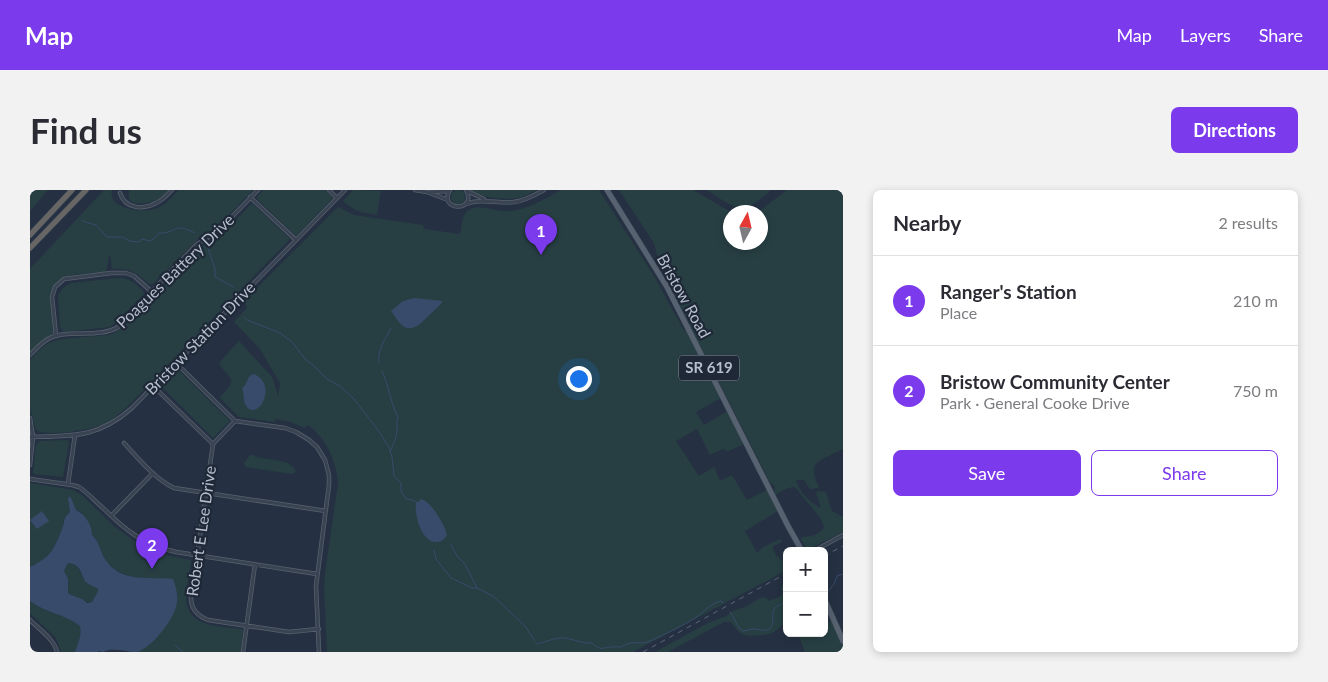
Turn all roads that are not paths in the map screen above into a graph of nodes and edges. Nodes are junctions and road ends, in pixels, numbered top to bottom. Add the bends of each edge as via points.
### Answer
1 (72, 190) edge
2 (86, 190) edge
3 (172, 190) edge
4 (258, 190) edge
5 (330, 190) edge
6 (345, 190) edge
7 (415, 190) edge
8 (450, 190) edge
9 (544, 190) edge
10 (607, 190) edge
11 (466, 191) edge
12 (427, 192) junction
13 (120, 193) dead end
14 (250, 197) junction
15 (337, 198) junction
16 (448, 200) junction
17 (487, 201) junction
18 (466, 204) junction
19 (30, 234) edge
20 (296, 240) junction
21 (30, 248) edge
22 (152, 292) junction
23 (56, 336) junction
24 (30, 355) edge
25 (176, 363) junction
26 (153, 386) junction
27 (30, 418) edge
28 (235, 421) junction
29 (74, 435) junction
30 (32, 437) edge
31 (124, 443) dead end
32 (213, 444) junction
33 (30, 465) edge
34 (154, 473) junction
35 (30, 478) edge
36 (68, 484) junction
37 (206, 494) junction
38 (326, 511) junction
39 (111, 516) junction
40 (843, 535) edge
41 (800, 547) edge
42 (821, 547) edge
43 (197, 555) junction
44 (255, 564) junction
45 (317, 574) junction
46 (828, 607) edge
47 (30, 620) edge
48 (246, 626) junction
49 (319, 629) junction
50 (843, 641) edge
51 (57, 652) edge
52 (243, 652) edge
53 (319, 652) edge

1 - 19 highway
2 - 21 highway
3 - 13 street via 155,204 139,207 122,200
4 - 14 street, Poagues Battery Drive
5 - 15 street
6 - 15 street, Bristow Station Drive
7 - 12 street
8 - 12 street
8 - 16 street
9 - 17 street via 515,202
10 - 41 main road, Bristow Road / SR 619 via 667,287
11 - 17 street
11 - 18 street
12 - 16 street
14 - 20 street
14 - 22 street, Poagues Battery Drive via 218,231 196,245
15 - 20 street, Bristow Station Drive
16 - 18 street via 456,207
17 - 18 street
20 - 25 street, Bristow Station Drive
22 - 23 street, Poagues Battery Drive via 118,327 110,331
22 - 23 street via 126,273 64,280 52,293
23 - 24 street, Poagues Battery Drive via 46,340
25 - 26 street, Bristow Station Drive
25 - 28 street
26 - 29 street, Bristow Station Drive via 115,422 90,433
26 - 32 street
27 - 30 street
28 - 32 street, Robert E Lee Drive
28 - 38 street via 291,430 313,444 325,460 329,475
29 - 30 street, Bristow Station Drive
29 - 36 street
30 - 33 street
31 - 34 street
32 - 37 street, Robert E Lee Drive
34 - 37 street via 174,488
34 - 39 street
35 - 36 street
36 - 39 street via 83,490
37 - 38 street
37 - 43 street, Robert E Lee Drive
38 - 45 street
39 - 43 street via 151,545
40 - 42 street
43 - 44 street
43 - 48 street, Robert E Lee Drive via 190,602 194,610 208,620
44 - 45 street
44 - 48 street
45 - 49 street
46 - 50 main road
47 - 51 street via 52,641
48 - 49 street, Robert E Lee Drive via 289,632
48 - 52 street
49 - 53 street

